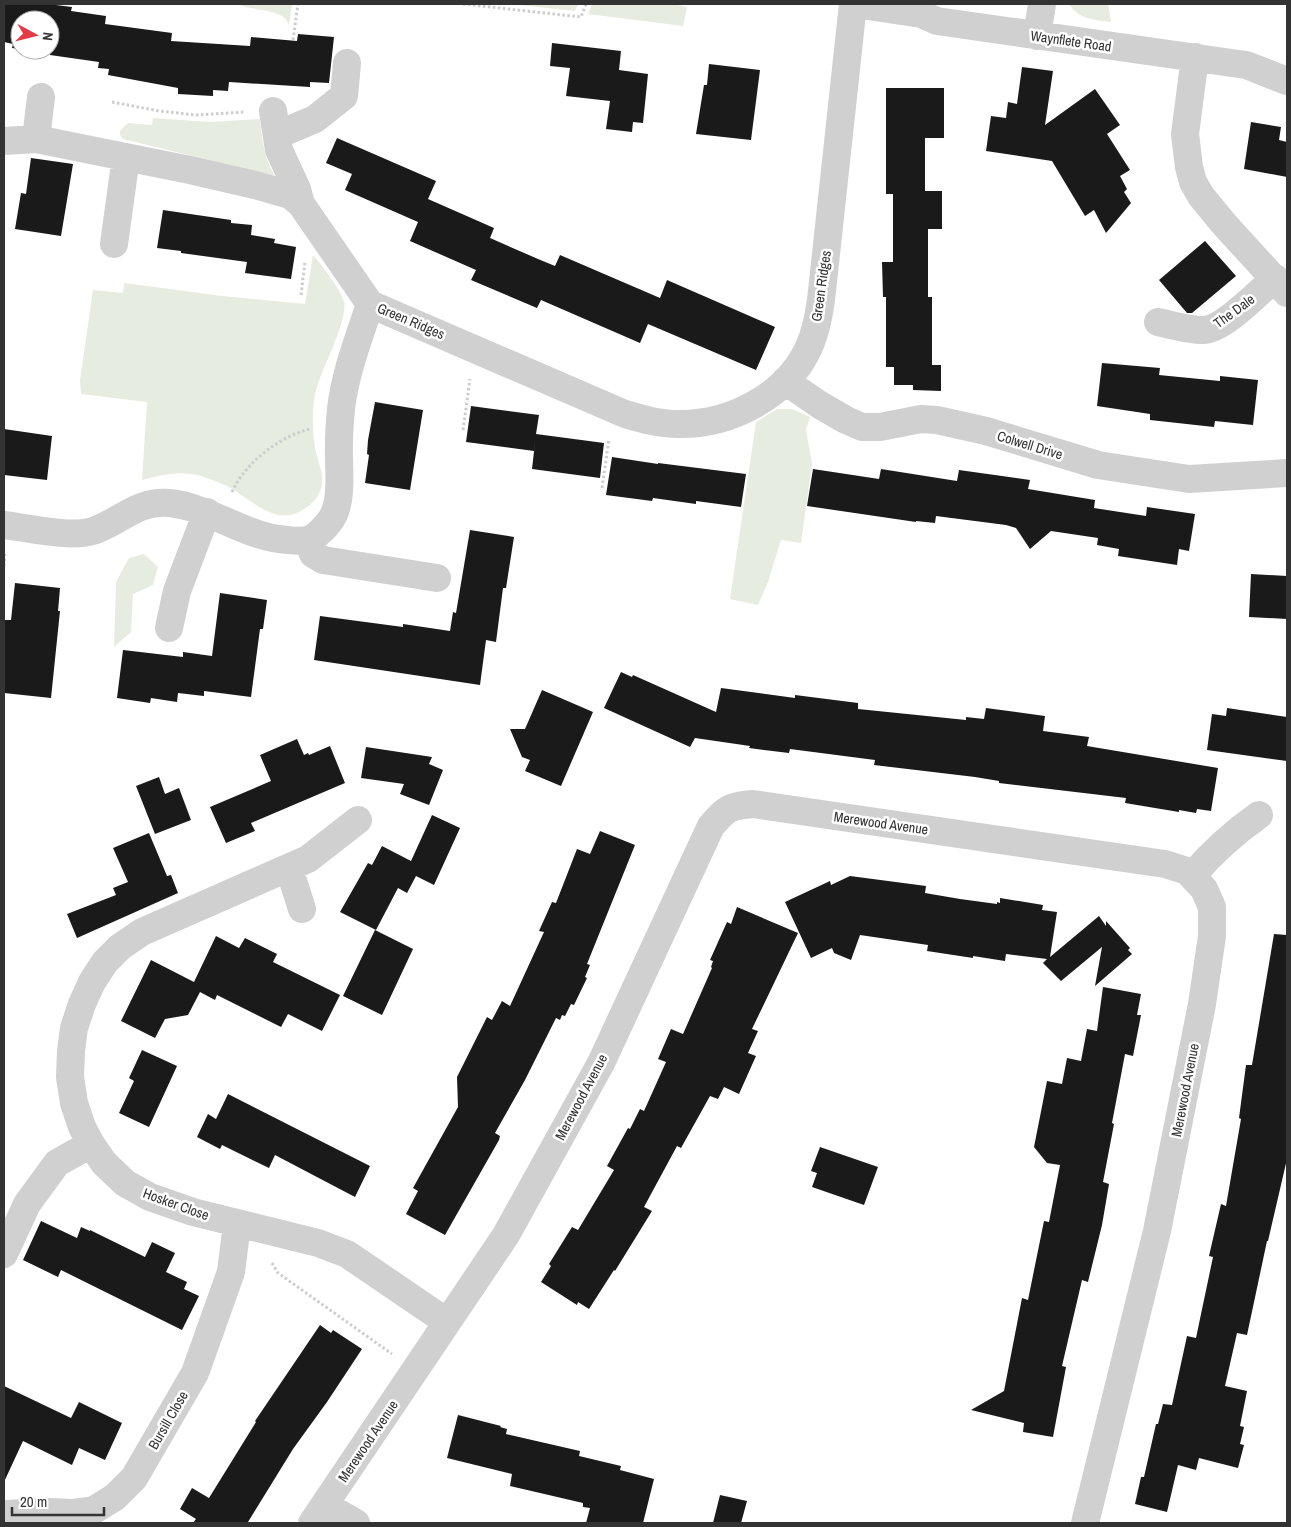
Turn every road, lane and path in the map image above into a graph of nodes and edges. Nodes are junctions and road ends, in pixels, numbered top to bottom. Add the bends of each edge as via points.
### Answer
1 (298, 4) edge
2 (463, 4) edge
3 (586, 4) edge
4 (854, 4) edge
5 (1042, 4) edge
6 (1037, 36) junction
7 (293, 40) dead end
8 (1195, 57) junction
9 (347, 63) dead end
10 (1287, 80) edge
11 (42, 96) dead end
12 (112, 102) dead end
13 (275, 123) junction
14 (36, 139) junction
15 (4, 141) edge
16 (126, 157) junction
17 (301, 204) junction
18 (114, 244) dead end
19 (305, 263) dead end
20 (1281, 286) edge
21 (301, 295) dead end
22 (370, 304) junction
23 (1158, 322) dead end
24 (785, 382) junction
25 (467, 399) dead end
26 (340, 421) junction
27 (463, 430) dead end
28 (606, 457) dead end
29 (1287, 474) edge
30 (602, 488) dead end
31 (214, 515) junction
32 (4, 525) edge
33 (308, 540) junction
34 (437, 578) dead end
35 (169, 628) dead end
36 (1259, 815) dead end
37 (358, 820) dead end
38 (289, 868) junction
39 (1192, 876) junction
40 (302, 909) dead end
41 (91, 1144) junction
42 (243, 1225) junction
43 (4, 1254) edge
44 (447, 1322) junction
45 (415, 1370) junction
46 (4, 1514) edge
47 (318, 1514) edge
48 (356, 1523) edge
49 (1086, 1523) edge

1 - 7 path
2 - 3 path via 581,17
4 - 6 street, Waynflete Road
4 - 24 street, Green Ridges via 819,318 809,347
5 - 6 street
6 - 8 street, Waynflete Road
8 - 10 street, Waynflete Road via 1246,64
8 - 20 street via 1185,134 1193,182 1224,224
9 - 13 street via 344,96 315,119
11 - 14 street
12 - 13 path via 159,111
13 - 17 street, Green Ridges via 279,150
14 - 15 street, Green Ridges
14 - 16 street, Green Ridges
16 - 17 street, Green Ridges via 255,185 290,196
16 - 18 street
17 - 22 street, Green Ridges
19 - 21 path
20 - 23 street, The Dale via 1214,328 1203,330
22 - 24 street, Green Ridges via 625,414 658,422 679,424 722,418 741,411
22 - 26 street, Green Ridges via 351,365
24 - 29 street, Colwell Drive via 862,427 920,419 938,420 1098,465 1189,479
25 - 27 path
26 - 31 path via 296,432 254,460
26 - 33 street, Green Ridges via 339,486 334,514 325,528
28 - 30 path
31 - 32 street via 170,503 140,506 93,531 77,534
31 - 33 street via 271,538
31 - 35 street via 177,591
33 - 34 street via 314,554 322,560
36 - 39 street via 1234,832
37 - 38 street, Hosker Close via 308,860
38 - 40 street
38 - 41 street, Hosker Close via 142,932 105,962 82,1004 71,1051 70,1077 74,1102
39 - 44 street, Merewood Avenue via 1164,864 753,804 724,811 711,826 596,1071 506,1235
39 - 49 street, Merewood Avenue via 1204,889 1212,907 1212,936 1202,1004 1157,1231
41 - 42 street, Hosker Close via 104,1163 126,1183 150,1197
41 - 43 street via 58,1163 27,1204
42 - 44 street, Hosker Close via 318,1243 346,1254
42 - 45 path via 278,1273
42 - 46 street, Bursill Close via 231,1272 195,1373 134,1478 115,1497 94,1510
44 - 45 street, Merewood Avenue
45 - 47 street, Merewood Avenue
47 - 48 street

